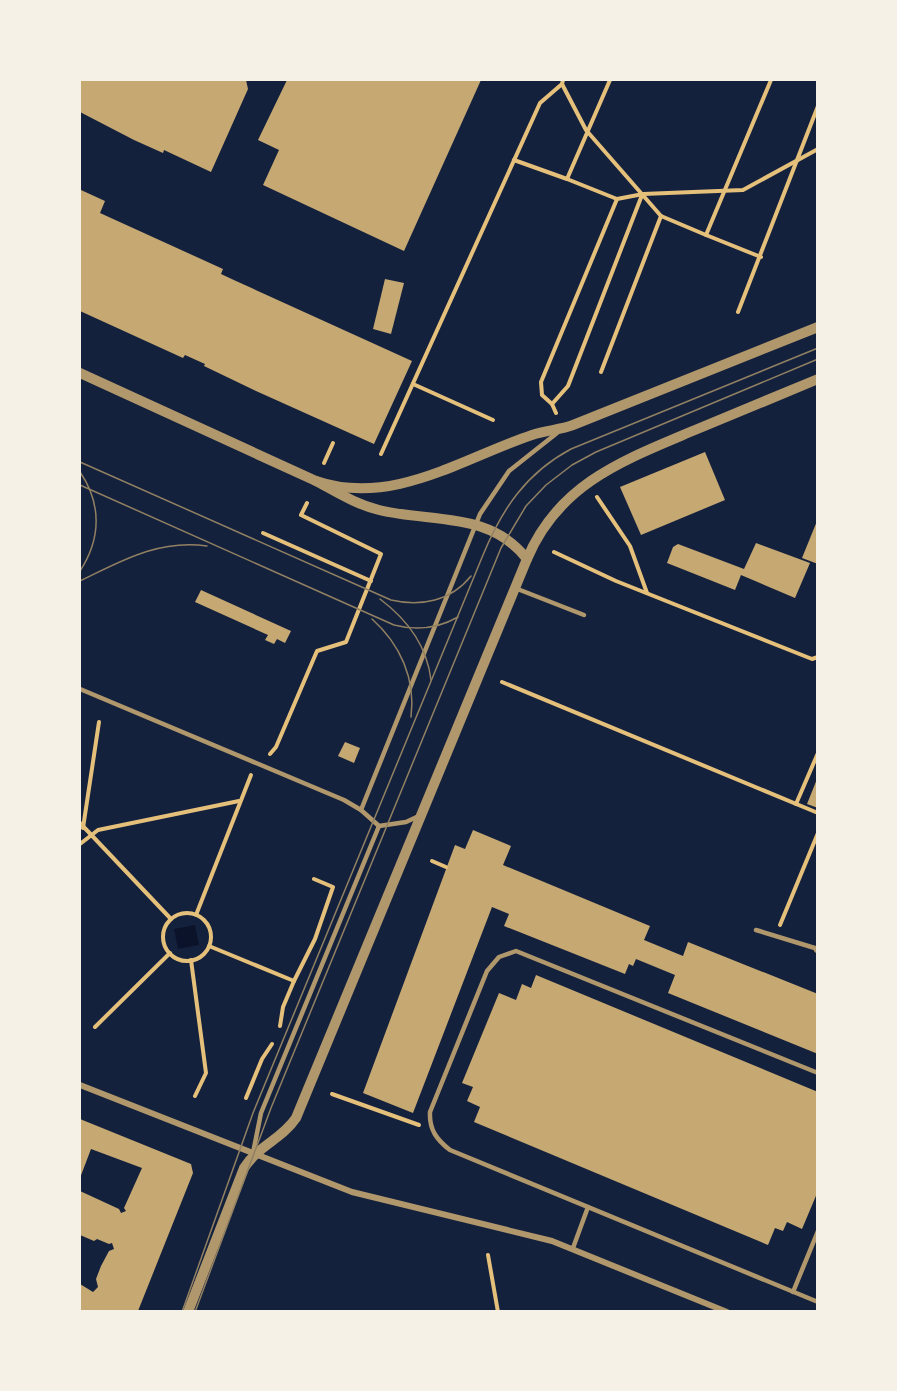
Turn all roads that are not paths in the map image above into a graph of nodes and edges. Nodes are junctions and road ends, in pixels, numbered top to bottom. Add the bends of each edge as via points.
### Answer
1 (818, 327) edge
2 (80, 373) edge
3 (818, 379) edge
4 (562, 429) junction
5 (316, 481) junction
6 (475, 524) junction
7 (527, 559) junction
8 (515, 588) junction
9 (584, 615) dead end
10 (80, 689) edge
11 (362, 810) junction
12 (422, 814) junction
13 (379, 826) junction
14 (756, 930) dead end
15 (817, 950) edge
16 (818, 1073) edge
17 (80, 1085) edge
18 (252, 1155) junction
19 (588, 1207) junction
20 (818, 1231) edge
21 (573, 1248) junction
22 (793, 1292) junction
23 (818, 1302) edge
24 (188, 1311) edge
25 (725, 1311) edge

1 - 4 street
2 - 5 street
3 - 7 street via 596,476 556,511
4 - 5 street via 534,434 426,476 384,487 345,488
4 - 6 lane via 509,471
5 - 6 street via 341,496 380,510
6 - 7 street via 506,537
6 - 11 lane
7 - 8 street
8 - 9 lane
8 - 12 street
10 - 11 lane
11 - 13 lane
12 - 13 lane via 406,822
12 - 18 street via 296,1118 284,1133
13 - 18 lane via 261,1113
14 - 15 lane
16 - 19 lane via 516,951 499,957 487,971 430,1112 432,1130 450,1150
17 - 18 street
18 - 21 street via 377,1200 514,1230
18 - 24 street via 236,1183
19 - 21 lane
19 - 22 lane
20 - 22 lane
21 - 25 street
22 - 23 lane

